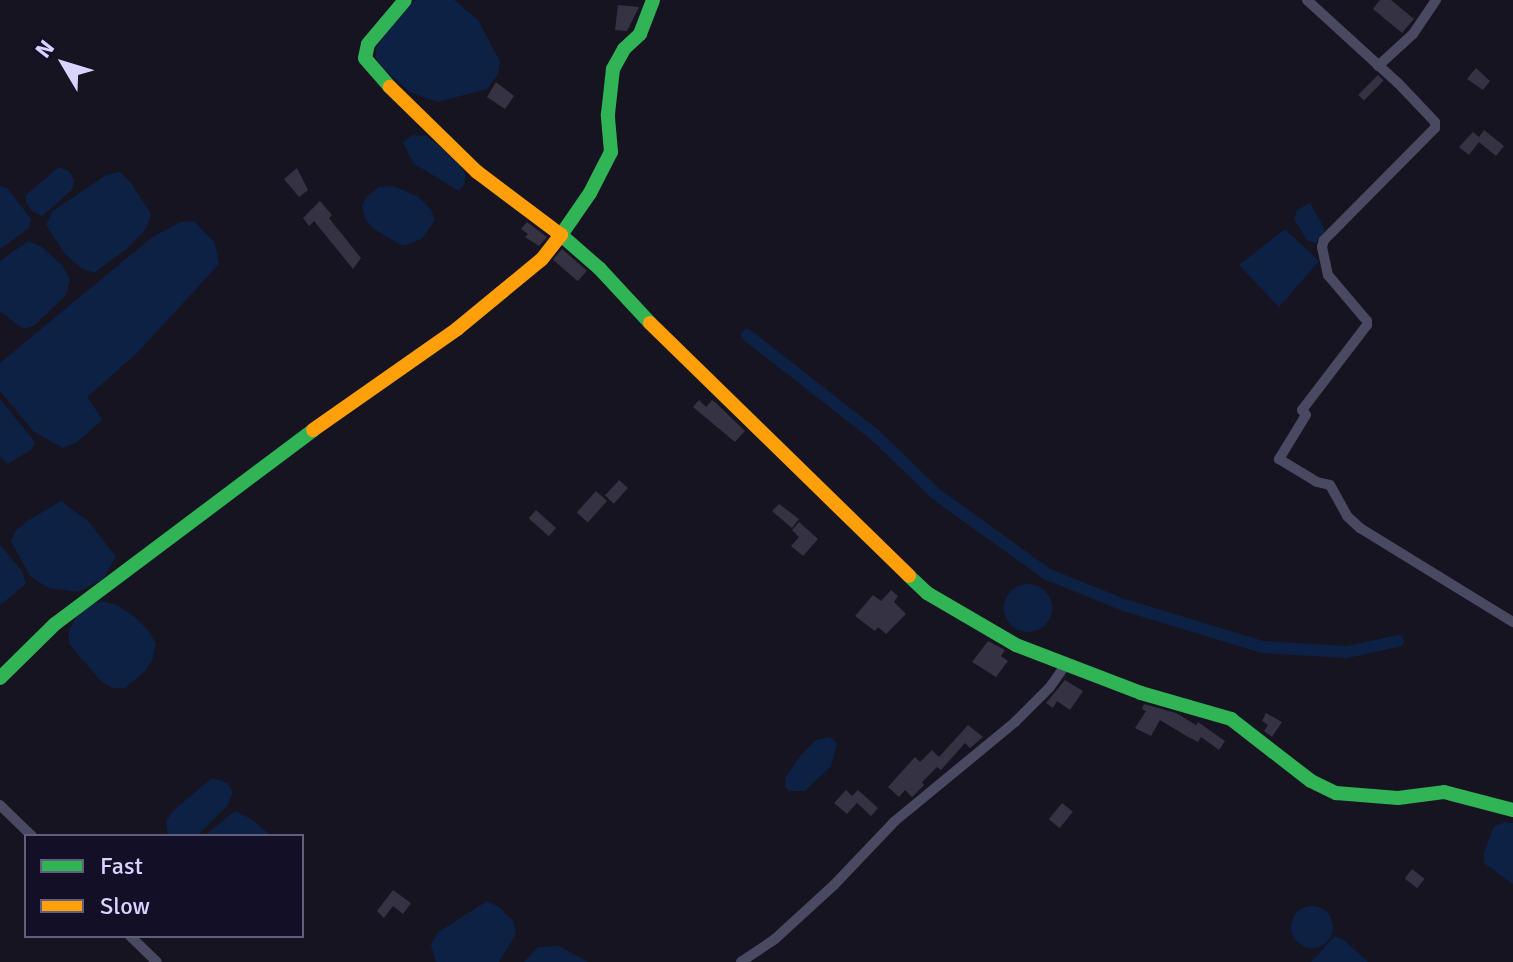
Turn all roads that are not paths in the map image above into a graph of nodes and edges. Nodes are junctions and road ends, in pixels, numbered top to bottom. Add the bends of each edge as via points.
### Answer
1 (405, 0) edge
2 (653, 0) edge
3 (1307, 0) edge
4 (1436, 0) edge
5 (1378, 66) junction
6 (561, 235) junction
7 (1513, 622) edge
8 (1066, 664) junction
9 (0, 678) edge
10 (0, 805) edge
11 (1513, 810) edge
12 (30, 834) edge
13 (132, 938) edge
14 (157, 962) edge
15 (741, 962) edge

1 - 6 street via 368,44 365,58 477,172
2 - 6 street via 644,26 613,69 611,152
3 - 5 street
4 - 5 street via 1413,34
5 - 7 street via 1435,122 1435,128 1324,240 1328,275 1367,325 1302,410 1306,415 1279,459 1330,485 1360,528
6 - 8 street via 927,593 1016,645
6 - 9 street via 542,259 457,329 361,394 55,624
8 - 11 street via 1231,719 1311,781 1336,793 1398,798 1444,792
8 - 15 street via 1015,722 895,821 775,939
10 - 12 street
13 - 14 street

